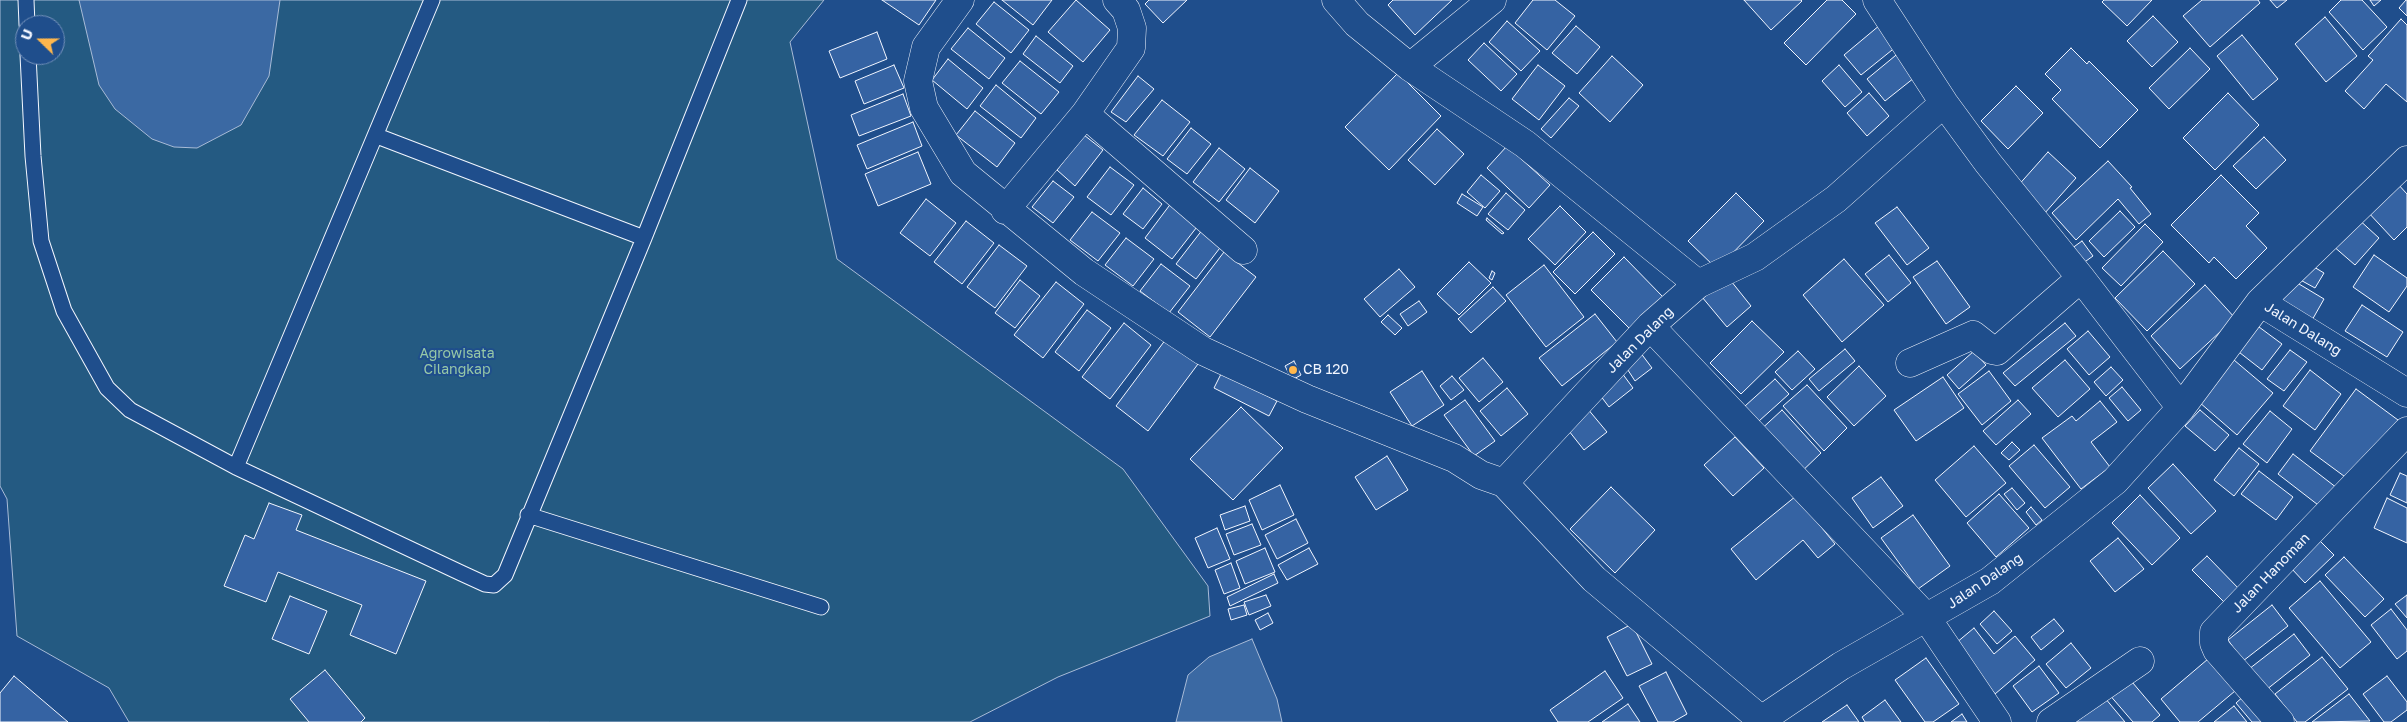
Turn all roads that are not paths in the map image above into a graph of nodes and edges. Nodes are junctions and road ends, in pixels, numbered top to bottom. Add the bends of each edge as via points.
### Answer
1 (26, 0) edge
2 (432, 0) edge
3 (739, 0) edge
4 (960, 0) edge
5 (1117, 0) edge
6 (1336, 0) edge
7 (1492, 0) edge
8 (1877, 0) edge
9 (27, 15) edge
10 (28, 65) edge
11 (1410, 67) junction
12 (1944, 103) junction
13 (1085, 114) junction
14 (377, 136) junction
15 (2407, 160) edge
16 (1005, 210) junction
17 (644, 238) junction
18 (1243, 250) dead end
19 (2081, 278) junction
20 (1698, 284) junction
21 (2260, 302) junction
22 (1650, 326) junction
23 (1910, 363) dead end
24 (2407, 393) edge
25 (2181, 408) junction
26 (2407, 431) edge
27 (236, 467) junction
28 (1504, 483) junction
29 (528, 515) junction
30 (821, 607) dead end
31 (1926, 618) junction
32 (2140, 661) dead end
33 (1761, 721) edge
34 (1996, 722) edge
35 (2051, 722) edge
36 (2280, 722) edge

1 - 9 lane
2 - 14 lane
3 - 17 lane
4 - 16 street via 926,46 918,81 924,108 963,173
5 - 13 street via 1126,10 1132,28 1131,48
6 - 11 street via 1357,24
7 - 11 street
8 - 12 street
10 - 27 lane via 41,241 64,311 107,388 130,410
11 - 20 street via 1525,144
12 - 19 street
12 - 20 street, Jalan Dalang via 1836,199 1755,257
13 - 16 street
13 - 18 street
14 - 17 lane
14 - 27 lane
15 - 21 street
16 - 28 street via 1084,272 1203,351 1306,399 1454,458 1481,475
17 - 29 lane
19 - 23 street via 1997,351 1973,335
19 - 25 street
20 - 22 street, Jalan Dalang
21 - 24 street, Jalan Dalang
21 - 25 street, Jalan Dalang
22 - 28 street, Jalan Dalang
22 - 31 street
25 - 31 street, Jalan Dalang via 2115,481 2084,507 1990,581
26 - 36 street, Jalan Hanoman via 2214,632 2217,650
27 - 29 lane via 485,584 494,584 505,575
28 - 33 street, Jalan Dalang via 1594,580
29 - 30 lane
31 - 33 street, Jalan Dalang via 1841,666
31 - 34 street
32 - 35 street

